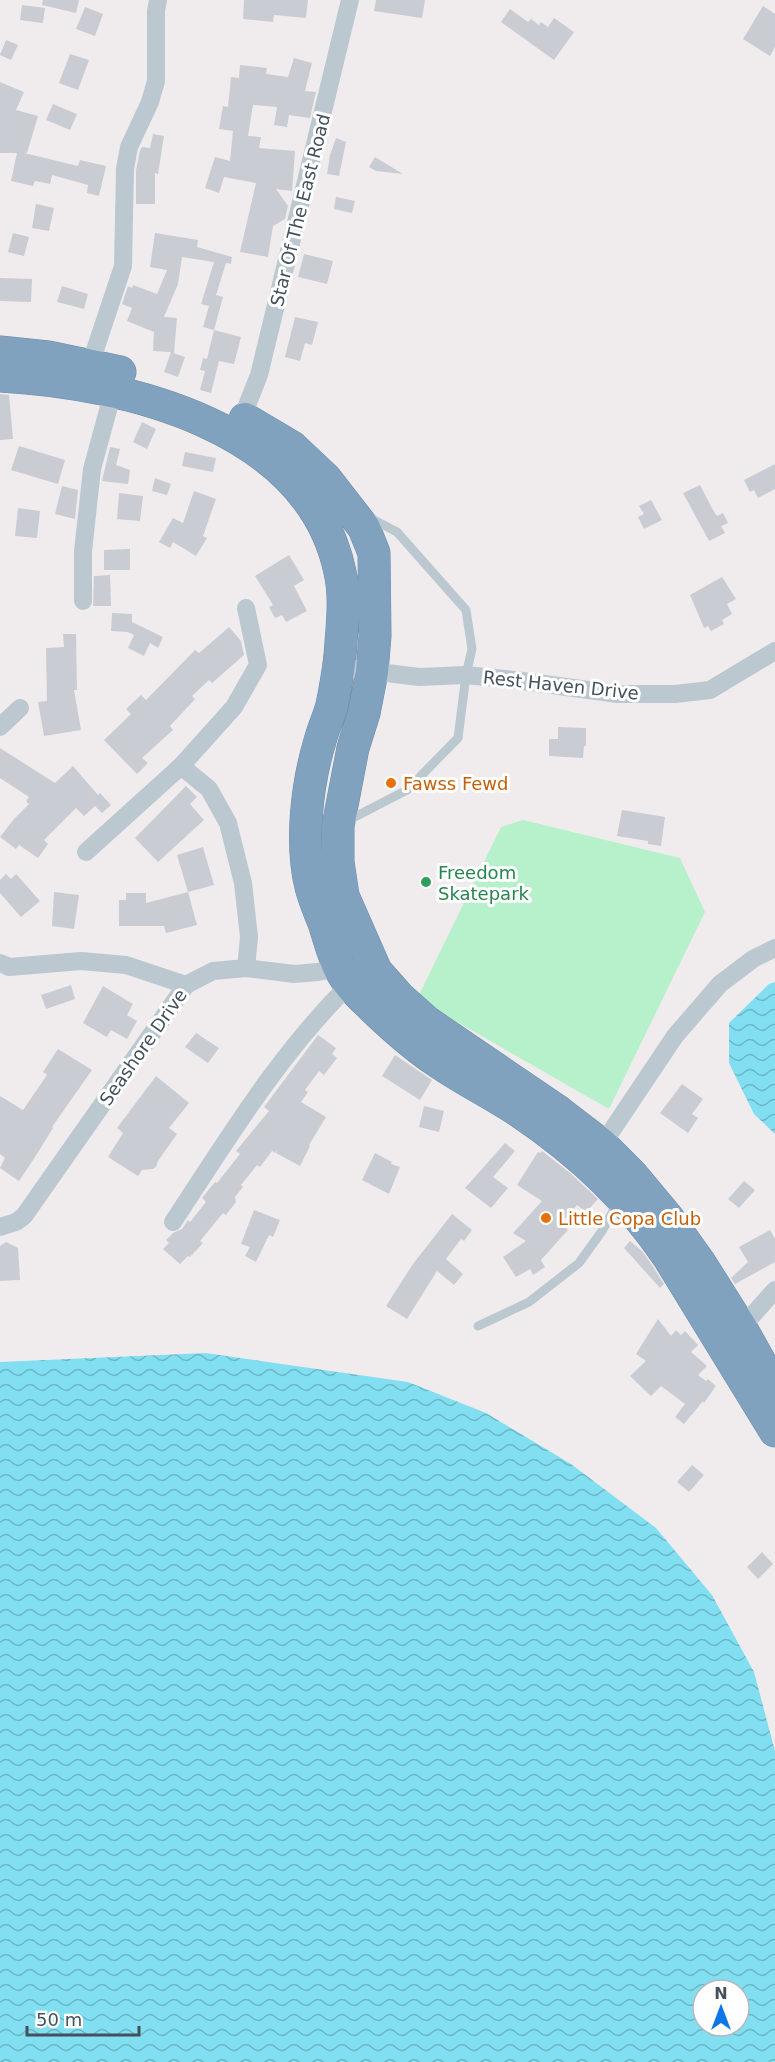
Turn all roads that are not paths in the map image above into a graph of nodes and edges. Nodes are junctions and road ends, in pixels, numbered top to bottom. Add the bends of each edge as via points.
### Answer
1 (158, 0) edge
2 (350, 0) edge
3 (0, 352) edge
4 (90, 365) junction
5 (0, 376) edge
6 (112, 392) junction
7 (242, 418) junction
8 (349, 507) junction
9 (82, 601) dead end
10 (246, 608) dead end
11 (775, 651) edge
12 (338, 667) junction
13 (372, 672) junction
14 (466, 675) junction
15 (20, 708) dead end
16 (0, 727) edge
17 (181, 766) junction
18 (338, 826) junction
19 (86, 852) dead end
20 (775, 948) edge
21 (246, 968) junction
22 (3, 970) edge
23 (344, 976) junction
24 (186, 985) junction
25 (602, 1145) junction
26 (621, 1196) junction
27 (172, 1222) dead end
28 (0, 1227) edge
29 (775, 1290) edge
30 (478, 1326) dead end
31 (741, 1328) junction
32 (775, 1389) edge
33 (775, 1431) edge

1 - 4 street via 156,81 129,147 125,169 123,266
2 - 7 street, Star Of The East Road via 259,375
3 - 4 highway
4 - 7 highway via 157,381
5 - 6 highway
6 - 9 street via 92,469
6 - 12 highway via 198,419 238,438 289,476 314,507 340,573 343,608
7 - 8 highway via 292,447
8 - 13 highway via 374,552
8 - 14 lane via 397,532 466,610 472,649
10 - 17 street via 258,665 234,707
11 - 14 street, Rest Haven Drive via 710,690 675,694 618,694
12 - 13 street, Rest Haven Drive
12 - 23 highway via 332,707 319,743 309,793 306,848 310,885
13 - 14 street, Rest Haven Drive via 419,677
13 - 18 highway
14 - 18 lane via 458,738 407,790
15 - 16 street
17 - 19 street
17 - 21 street via 209,789 228,823 243,883 249,937
18 - 25 highway via 343,896 376,971 427,1022
20 - 25 street via 720,984 675,1036
21 - 23 street, Seashore Drive
21 - 24 street, Seashore Drive via 213,971
22 - 24 street via 81,961 126,964
23 - 26 highway via 410,1042 529,1118
23 - 27 street
24 - 28 street, Seashore Drive via 24,1216
25 - 31 highway via 668,1218
26 - 30 lane via 579,1263 530,1302
26 - 33 highway via 654,1235
29 - 31 street
31 - 32 highway

